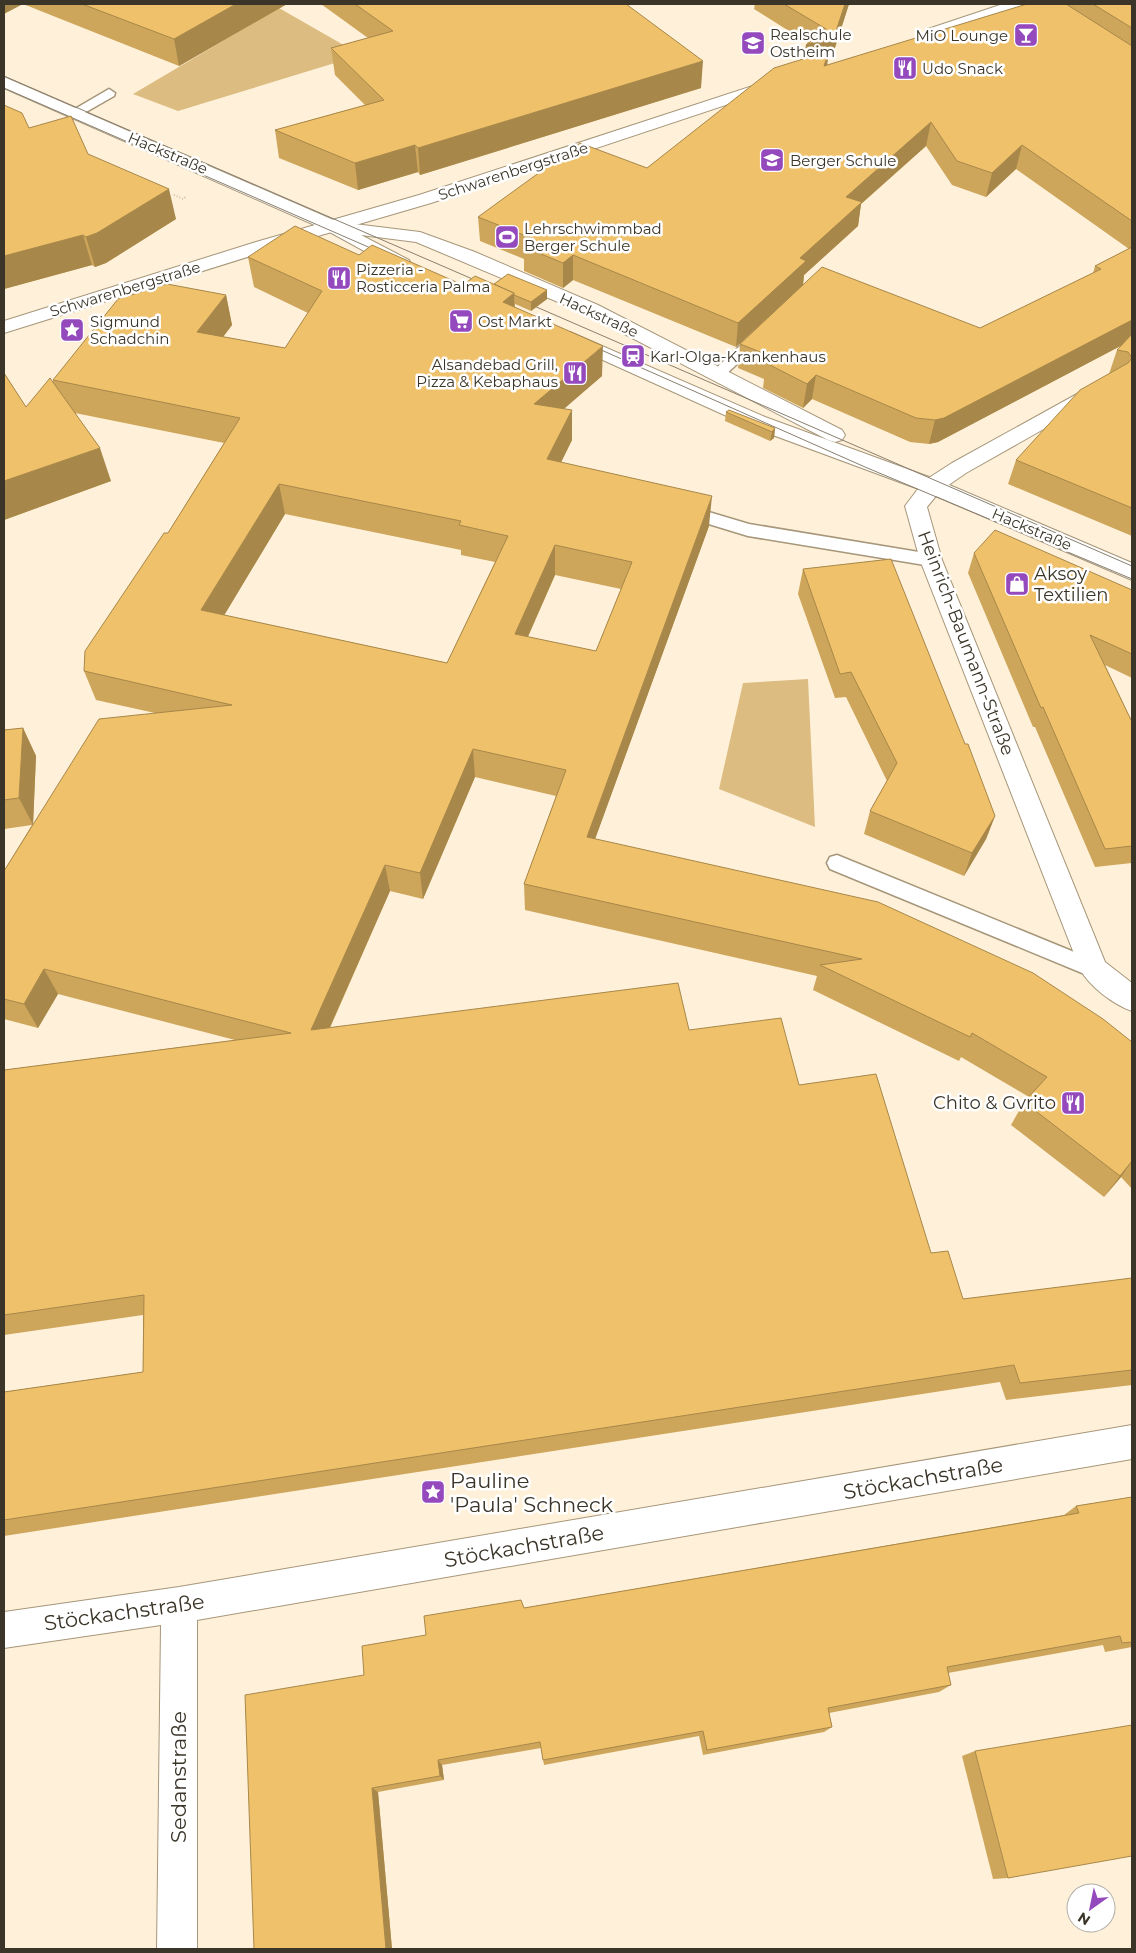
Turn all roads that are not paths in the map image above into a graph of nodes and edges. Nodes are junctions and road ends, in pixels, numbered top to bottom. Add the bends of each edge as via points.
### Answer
1 (1018, 4) edge
2 (915, 39) edge
3 (785, 80) edge
4 (4, 82) edge
5 (109, 93) dead end
6 (74, 113) junction
7 (332, 226) junction
8 (420, 272) edge
9 (770, 326) edge
10 (4, 327) edge
11 (554, 332) edge
12 (718, 374) junction
13 (1111, 382) edge
14 (929, 489) junction
15 (665, 505) edge
16 (931, 560) junction
17 (1132, 572) edge
18 (837, 864) dead end
19 (1094, 969) junction
20 (1132, 999) edge
21 (1132, 1442) edge
22 (179, 1605) junction
23 (4, 1630) edge
24 (177, 1949) edge

1 - 2 street
3 - 7 street, Schwarenbergstraße via 434,196
4 - 6 street, Hackstraße
5 - 6 lane
6 - 7 street, Hackstraße
7 - 8 street, Hackstraße via 375,252
7 - 10 street, Schwarenbergstraße
7 - 12 street, Hackstraße via 420,237 590,310
9 - 12 lane
11 - 14 street, Hackstraße via 758,422
12 - 14 street, Hackstraße
13 - 14 street via 959,468
14 - 16 street, Heinrich-Baumann-Straße via 916,506
14 - 17 street, Hackstraße
15 - 16 lane via 748,530
16 - 19 street, Heinrich-Baumann-Straße
18 - 19 lane, Heinrich-Baumann-Straße
19 - 20 street, Heinrich-Baumann-Straße
21 - 22 street, Stöckachstraße
22 - 23 street, Stöckachstraße
22 - 24 street, Sedanstraße

